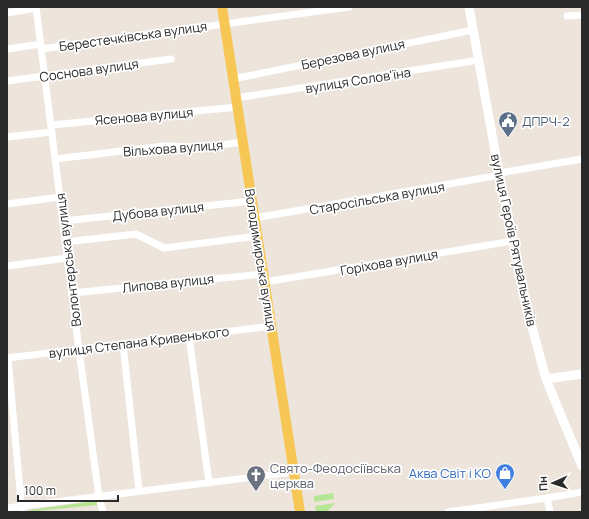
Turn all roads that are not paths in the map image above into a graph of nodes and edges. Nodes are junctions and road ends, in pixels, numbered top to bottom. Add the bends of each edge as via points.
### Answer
1 (222, 7) edge
2 (349, 7) edge
3 (469, 7) edge
4 (36, 8) edge
5 (7, 13) edge
6 (582, 15) edge
7 (567, 16) dead end
8 (225, 23) junction
9 (473, 30) junction
10 (41, 47) junction
11 (7, 49) edge
12 (171, 59) dead end
13 (479, 60) junction
14 (45, 76) junction
15 (233, 79) junction
16 (7, 81) edge
17 (237, 102) junction
18 (51, 128) junction
19 (7, 137) edge
20 (243, 142) junction
21 (55, 159) junction
22 (582, 159) edge
23 (499, 174) junction
24 (60, 197) junction
25 (252, 201) junction
26 (7, 204) edge
27 (255, 218) junction
28 (63, 221) junction
29 (258, 236) junction
30 (513, 241) junction
31 (66, 242) junction
32 (67, 258) junction
33 (7, 266) edge
34 (264, 278) junction
35 (72, 293) junction
36 (272, 326) junction
37 (189, 336) junction
38 (123, 344) junction
39 (78, 350) junction
40 (7, 358) edge
41 (582, 374) edge
42 (546, 379) junction
43 (578, 447) edge
44 (582, 466) edge
45 (294, 472) junction
46 (209, 483) junction
47 (140, 491) junction
48 (582, 492) edge
49 (99, 497) junction
50 (547, 498) junction
51 (7, 508) edge
52 (22, 509) edge
53 (480, 510) edge
54 (103, 512) edge
55 (300, 512) edge
56 (448, 512) edge
57 (550, 512) edge

1 - 8 main road, Володимирська вулиця
2 - 8 street, Берестечківська вулиця
3 - 9 street, вулиця Героїв Рятувальників
4 - 5 street
4 - 10 street, Волонтерська вулиця
6 - 7 street
8 - 10 street, Берестечківська вулиця
8 - 15 main road, Володимирська вулиця
9 - 13 street, вулиця Героїв Рятувальників
9 - 15 street, Березова вулиця
10 - 11 street, Берестечківська вулиця
10 - 14 street, Волонтерська вулиця
12 - 14 street, Соснова вулиця
13 - 17 street, вулиця Солов'їна
13 - 23 street, вулиця Героїв Рятувальників
14 - 16 street, Соснова вулиця
14 - 18 street, Волонтерська вулиця
15 - 17 main road, Володимирська вулиця
17 - 18 street, Ясенова вулиця
17 - 20 main road, Володимирська вулиця
18 - 19 street, Ясенова вулиця
18 - 21 street, Волонтерська вулиця
20 - 21 street, Вільхова вулиця via 205,147 164,146
20 - 25 main road, Володимирська вулиця
21 - 24 street, Волонтерська вулиця
22 - 23 street, Старосільська вулиця
23 - 27 street, Старосільська вулиця via 346,204
23 - 30 street, вулиця Героїв Рятувальників
24 - 26 street
24 - 28 street, Волонтерська вулиця
25 - 27 main road, Володимирська вулиця
25 - 28 street, Дубова вулиця
27 - 29 main road, Володимирська вулиця
28 - 31 street, Волонтерська вулиця
29 - 31 street via 164,248 136,234
29 - 34 main road, Володимирська вулиця
30 - 34 street, Горіхова вулиця
30 - 42 street, вулиця Героїв Рятувальників
31 - 32 street, Волонтерська вулиця
32 - 33 street
32 - 35 street, Волонтерська вулиця
34 - 35 street, Липова вулиця
34 - 36 main road, Володимирська вулиця
35 - 39 street, Волонтерська вулиця
36 - 37 street, вулиця Степана Кривенького
36 - 45 main road, Володимирська вулиця
37 - 38 street, вулиця Степана Кривенького
37 - 46 street
38 - 39 street, вулиця Степана Кривенького
38 - 47 street
39 - 40 street, вулиця Степана Кривенького
39 - 49 street, Волонтерська вулиця
40 - 52 street
41 - 42 street
42 - 43 street, вулиця Героїв Рятувальників
43 - 44 street, вулиця Героїв Рятувальників
45 - 46 street
45 - 55 main road, Володимирська вулиця
46 - 47 street
47 - 49 street
48 - 50 street
49 - 52 street
49 - 54 street, Волонтерська вулиця
50 - 53 street
50 - 57 street
51 - 52 street
53 - 56 street

